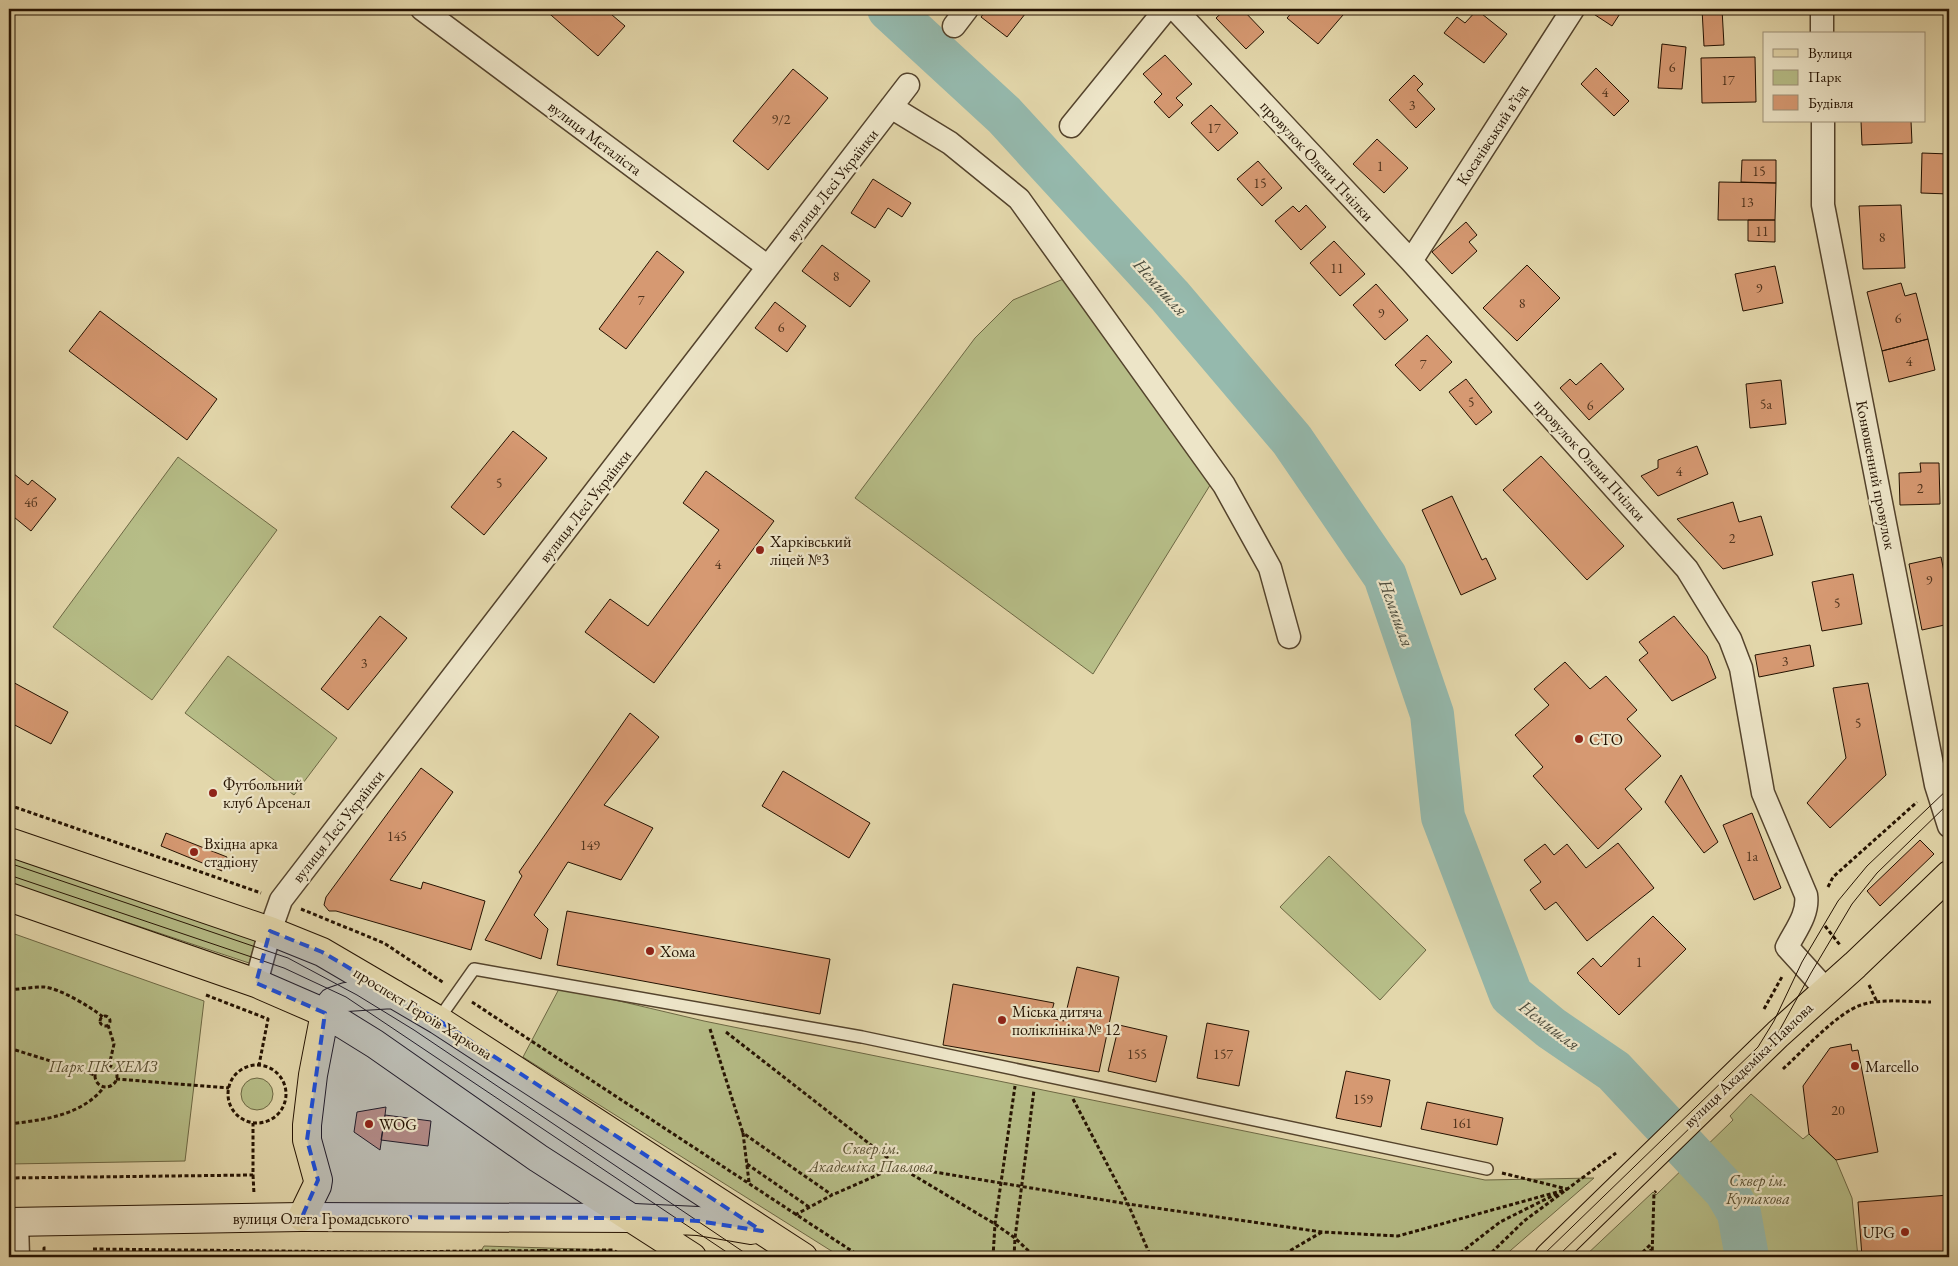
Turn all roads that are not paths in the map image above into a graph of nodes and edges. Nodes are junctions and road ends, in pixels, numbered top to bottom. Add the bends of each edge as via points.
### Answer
1 (422, 9) edge
2 (967, 9) edge
3 (1166, 9) edge
4 (1175, 9) edge
5 (1573, 9) edge
6 (1822, 9) edge
7 (954, 26) dead end
8 (1822, 32) edge
9 (908, 85) dead end
10 (892, 107) junction
11 (1823, 122) edge
12 (1071, 126) dead end
13 (1411, 261) junction
14 (768, 268) junction
15 (1289, 637) dead end
16 (1949, 826) edge
17 (9, 842) edge
18 (1949, 875) edge
19 (9, 897) edge
20 (270, 930) junction
21 (256, 983) junction
22 (1827, 991) junction
23 (394, 994) junction
24 (325, 1013) junction
25 (438, 1020) junction
26 (1486, 1170) road end
27 (302, 1217) junction
28 (634, 1218) junction
29 (13, 1222) edge
30 (762, 1231) junction
31 (18, 1257) edge
32 (692, 1257) edge
33 (802, 1257) edge
34 (1549, 1257) edge

1 - 14 street, вулиця Металіста
2 - 7 street
3 - 12 street
4 - 13 street, провулок Олени Пчілки
5 - 13 street, Косачівський в’їзд
6 - 8 street
9 - 10 street, вулиця Лесі Українки
10 - 14 street, вулиця Лесі Українки
10 - 15 street via 950,143 1019,200 1224,485 1270,568
11 - 16 street, Конюшенний провулок via 1823,206 1936,784
13 - 22 street, провулок Олени Пчілки via 1687,569 1730,639 1741,668 1766,804 1808,903 1787,947
14 - 20 street, вулиця Лесі Українки via 281,900
17 - 20 main road, проспект Героїв Харкова
18 - 22 main road, вулиця Академіка Павлова
19 - 21 main road
20 - 21 street, вулиця Лесі Українки
20 - 23 main road, проспект Героїв Харкова via 322,952
21 - 24 main road
22 - 34 main road, вулиця Академіка Павлова via 1778,1034
23 - 24 main road via 346,997 332,1002
23 - 25 main road, проспект Героїв Харкова
24 - 27 main road via 307,1125 318,1180
24 - 28 main road via 375,1044 538,1158
25 - 26 lane via 474,969 862,1037
25 - 30 main road, проспект Героїв Харкова
27 - 28 main road, вулиця Олега Громадського
27 - 29 main road, вулиця Олега Громадського
28 - 30 main road via 698,1221
28 - 32 main road
29 - 31 street
30 - 33 main road, проспект Героїв Харкова

